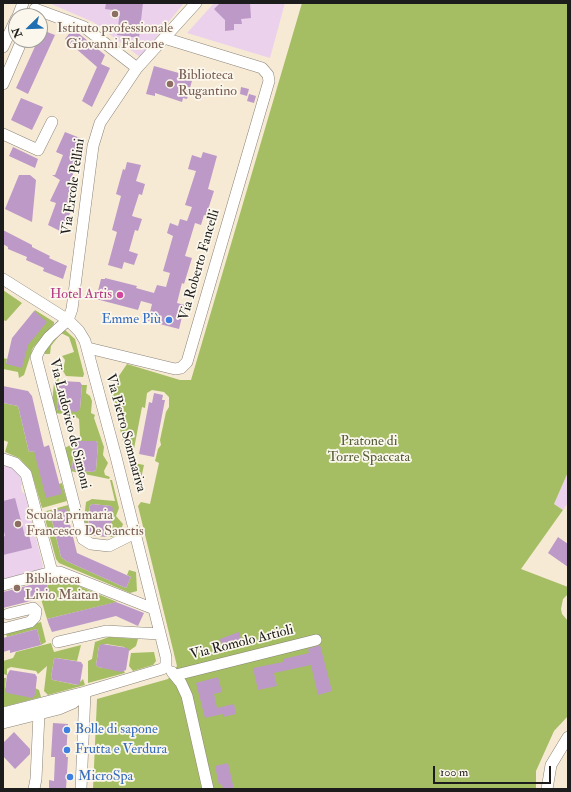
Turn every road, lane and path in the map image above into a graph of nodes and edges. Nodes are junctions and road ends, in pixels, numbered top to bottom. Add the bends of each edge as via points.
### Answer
1 (196, 3) edge
2 (48, 15) edge
3 (8, 36) edge
4 (164, 38) junction
5 (3, 47) edge
6 (19, 48) edge
7 (137, 68) junction
8 (3, 84) edge
9 (52, 122) dead end
10 (3, 134) edge
11 (3, 279) edge
12 (68, 320) junction
13 (88, 348) junction
14 (3, 459) edge
15 (135, 533) junction
16 (52, 572) junction
17 (3, 585) edge
18 (154, 609) junction
19 (8, 614) dead end
20 (3, 629) edge
21 (160, 634) junction
22 (316, 640) dead end
23 (58, 642) dead end
24 (166, 666) junction
25 (176, 675) junction
26 (85, 692) junction
27 (3, 713) edge
28 (40, 714) junction
29 (3, 723) edge
30 (568, 737) edge
31 (34, 789) edge
32 (81, 789) edge
33 (208, 789) edge
34 (547, 789) edge

1 - 4 street, Via Ercole Pellini
2 - 7 street via 84,27
3 - 5 street
4 - 7 street, Via Ercole Pellini
4 - 13 street, Via Roberto Fancelli via 262,68 268,75 268,86 187,362 181,368 175,369
6 - 8 street
7 - 12 street, Via Ercole Pellini via 100,123 94,140 75,294
9 - 10 street via 38,150
11 - 12 street, Via Pietro Sommariva
12 - 13 street, Via Pietro Sommariva via 82,335
12 - 15 street, Via Ludovico de Simoni via 45,342 37,353 36,360 81,533 83,539 91,544 109,546
13 - 15 street, Via Pietro Sommariva
14 - 16 street via 15,463 26,474
15 - 18 street, Via Pietro Sommariva
16 - 17 street
16 - 18 street via 60,572
18 - 21 street, Via Pietro Sommariva
19 - 20 street via 33,608 36,611 30,622
21 - 23 street via 109,631
21 - 24 street, Via Pietro Sommariva
22 - 25 street, Via Romolo Artioli
24 - 25 street
24 - 26 street
25 - 33 street via 186,694
26 - 27 street
26 - 28 street via 78,700 66,706
26 - 32 street
28 - 29 street
28 - 31 street
30 - 34 street via 551,765

